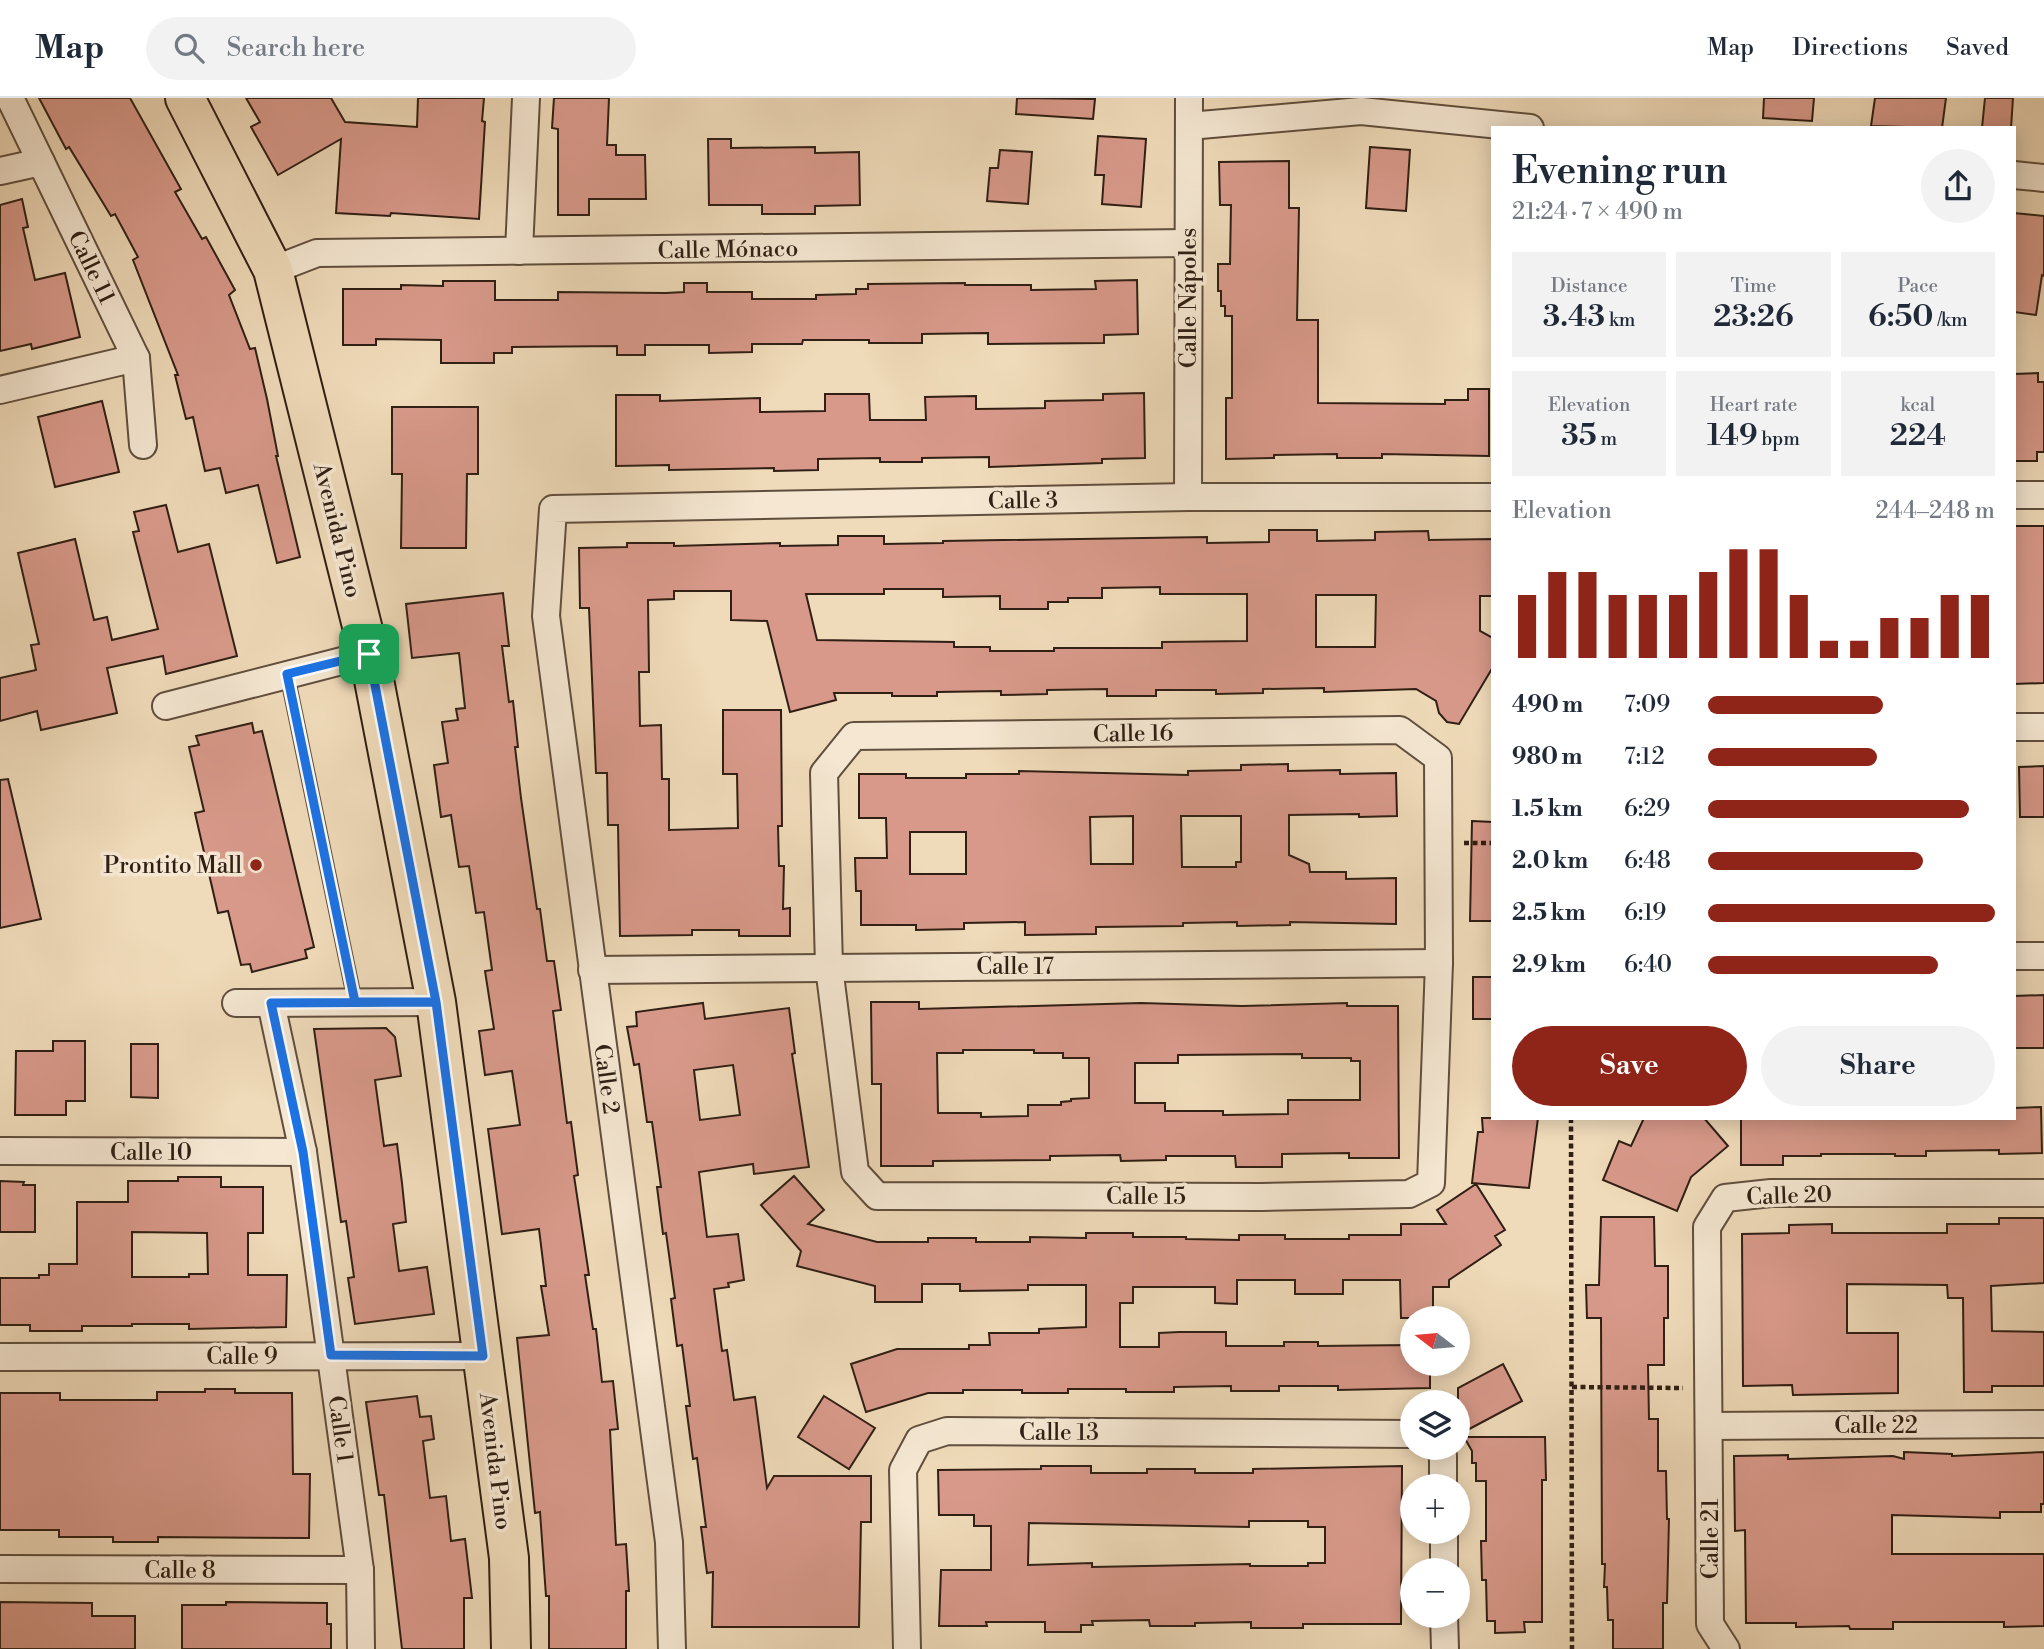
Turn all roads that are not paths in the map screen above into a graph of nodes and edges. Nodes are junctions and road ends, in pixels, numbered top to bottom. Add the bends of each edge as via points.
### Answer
1 (10, 98) edge
2 (185, 98) edge
3 (526, 98) edge
4 (1189, 98) edge
5 (1189, 125) junction
6 (1510, 126) edge
7 (41, 162) junction
8 (0, 172) edge
9 (2016, 175) edge
10 (2044, 178) edge
11 (1187, 243) junction
12 (519, 251) junction
13 (273, 270) junction
14 (136, 358) junction
15 (0, 390) edge
16 (144, 445) dead end
17 (2016, 495) edge
18 (2044, 495) edge
19 (1188, 497) junction
20 (1491, 497) edge
21 (553, 509) joint
22 (369, 654) junction
23 (287, 674) junction
24 (166, 706) dead end
25 (2016, 727) edge
26 (2044, 727) edge
27 (2016, 957) edge
28 (2044, 957) edge
29 (1439, 964) junction
30 (829, 967) junction
31 (592, 970) junction
32 (355, 1002) junction
33 (436, 1002) junction
34 (236, 1003) dead end
35 (271, 1003) junction
36 (0, 1151) edge
37 (303, 1152) junction
38 (2044, 1193) edge
39 (331, 1355) junction
40 (483, 1356) junction
41 (0, 1357) edge
42 (2044, 1424) edge
43 (1709, 1426) junction
44 (1400, 1434) edge
45 (0, 1569) edge
46 (360, 1570) junction
47 (1444, 1628) edge
48 (361, 1649) edge
49 (511, 1649) edge
50 (672, 1649) edge
51 (907, 1649) edge
52 (1444, 1649) edge
53 (1726, 1649) edge

1 - 7 street, Calle 11
2 - 13 main road, Avenida Pino
3 - 12 street
4 - 5 street, Calle Nápoles
5 - 6 street via 1360,111
5 - 11 street, Calle Nápoles
7 - 8 street
7 - 14 street, Calle 11
9 - 10 street
11 - 12 street, Calle Mónaco
11 - 19 street, Calle Nápoles
12 - 13 street, Calle Mónaco via 317,253
13 - 22 main road, Avenida Pino
14 - 15 street
14 - 16 street, Calle 11
17 - 18 street
19 - 20 street, Calle 3
19 - 21 street, Calle 3
21 - 31 street, Calle 2 via 546,616
22 - 23 street
22 - 33 main road, Avenida Pino
23 - 24 street
23 - 32 lane
25 - 26 street
27 - 28 street
29 - 30 street, Calle 17
29 - 30 street, Calle 15 via 1431,1183 1409,1194 1262,1197 877,1196 855,1172
29 - 30 street, Calle 16 via 1438,758 1400,730 854,736 824,773
30 - 31 street, Calle 17
31 - 50 street, Calle 2 via 669,1542
32 - 33 street
32 - 35 street
33 - 40 main road, Avenida Pino
34 - 35 street
35 - 37 street, Calle 1
36 - 37 street, Calle 10
37 - 39 street, Calle 1
38 - 43 street, Calle 20 via 1771,1193 1726,1198 1707,1227
39 - 40 street, Calle 9
39 - 41 street, Calle 9
39 - 46 street, Calle 1
40 - 49 main road, Avenida Pino via 509,1558
42 - 43 street, Calle 22
43 - 53 street, Calle 21 via 1710,1624
44 - 51 street, Calle 13 via 947,1431 919,1440 903,1469
45 - 46 street, Calle 8
46 - 48 street, Calle 1
47 - 52 street

